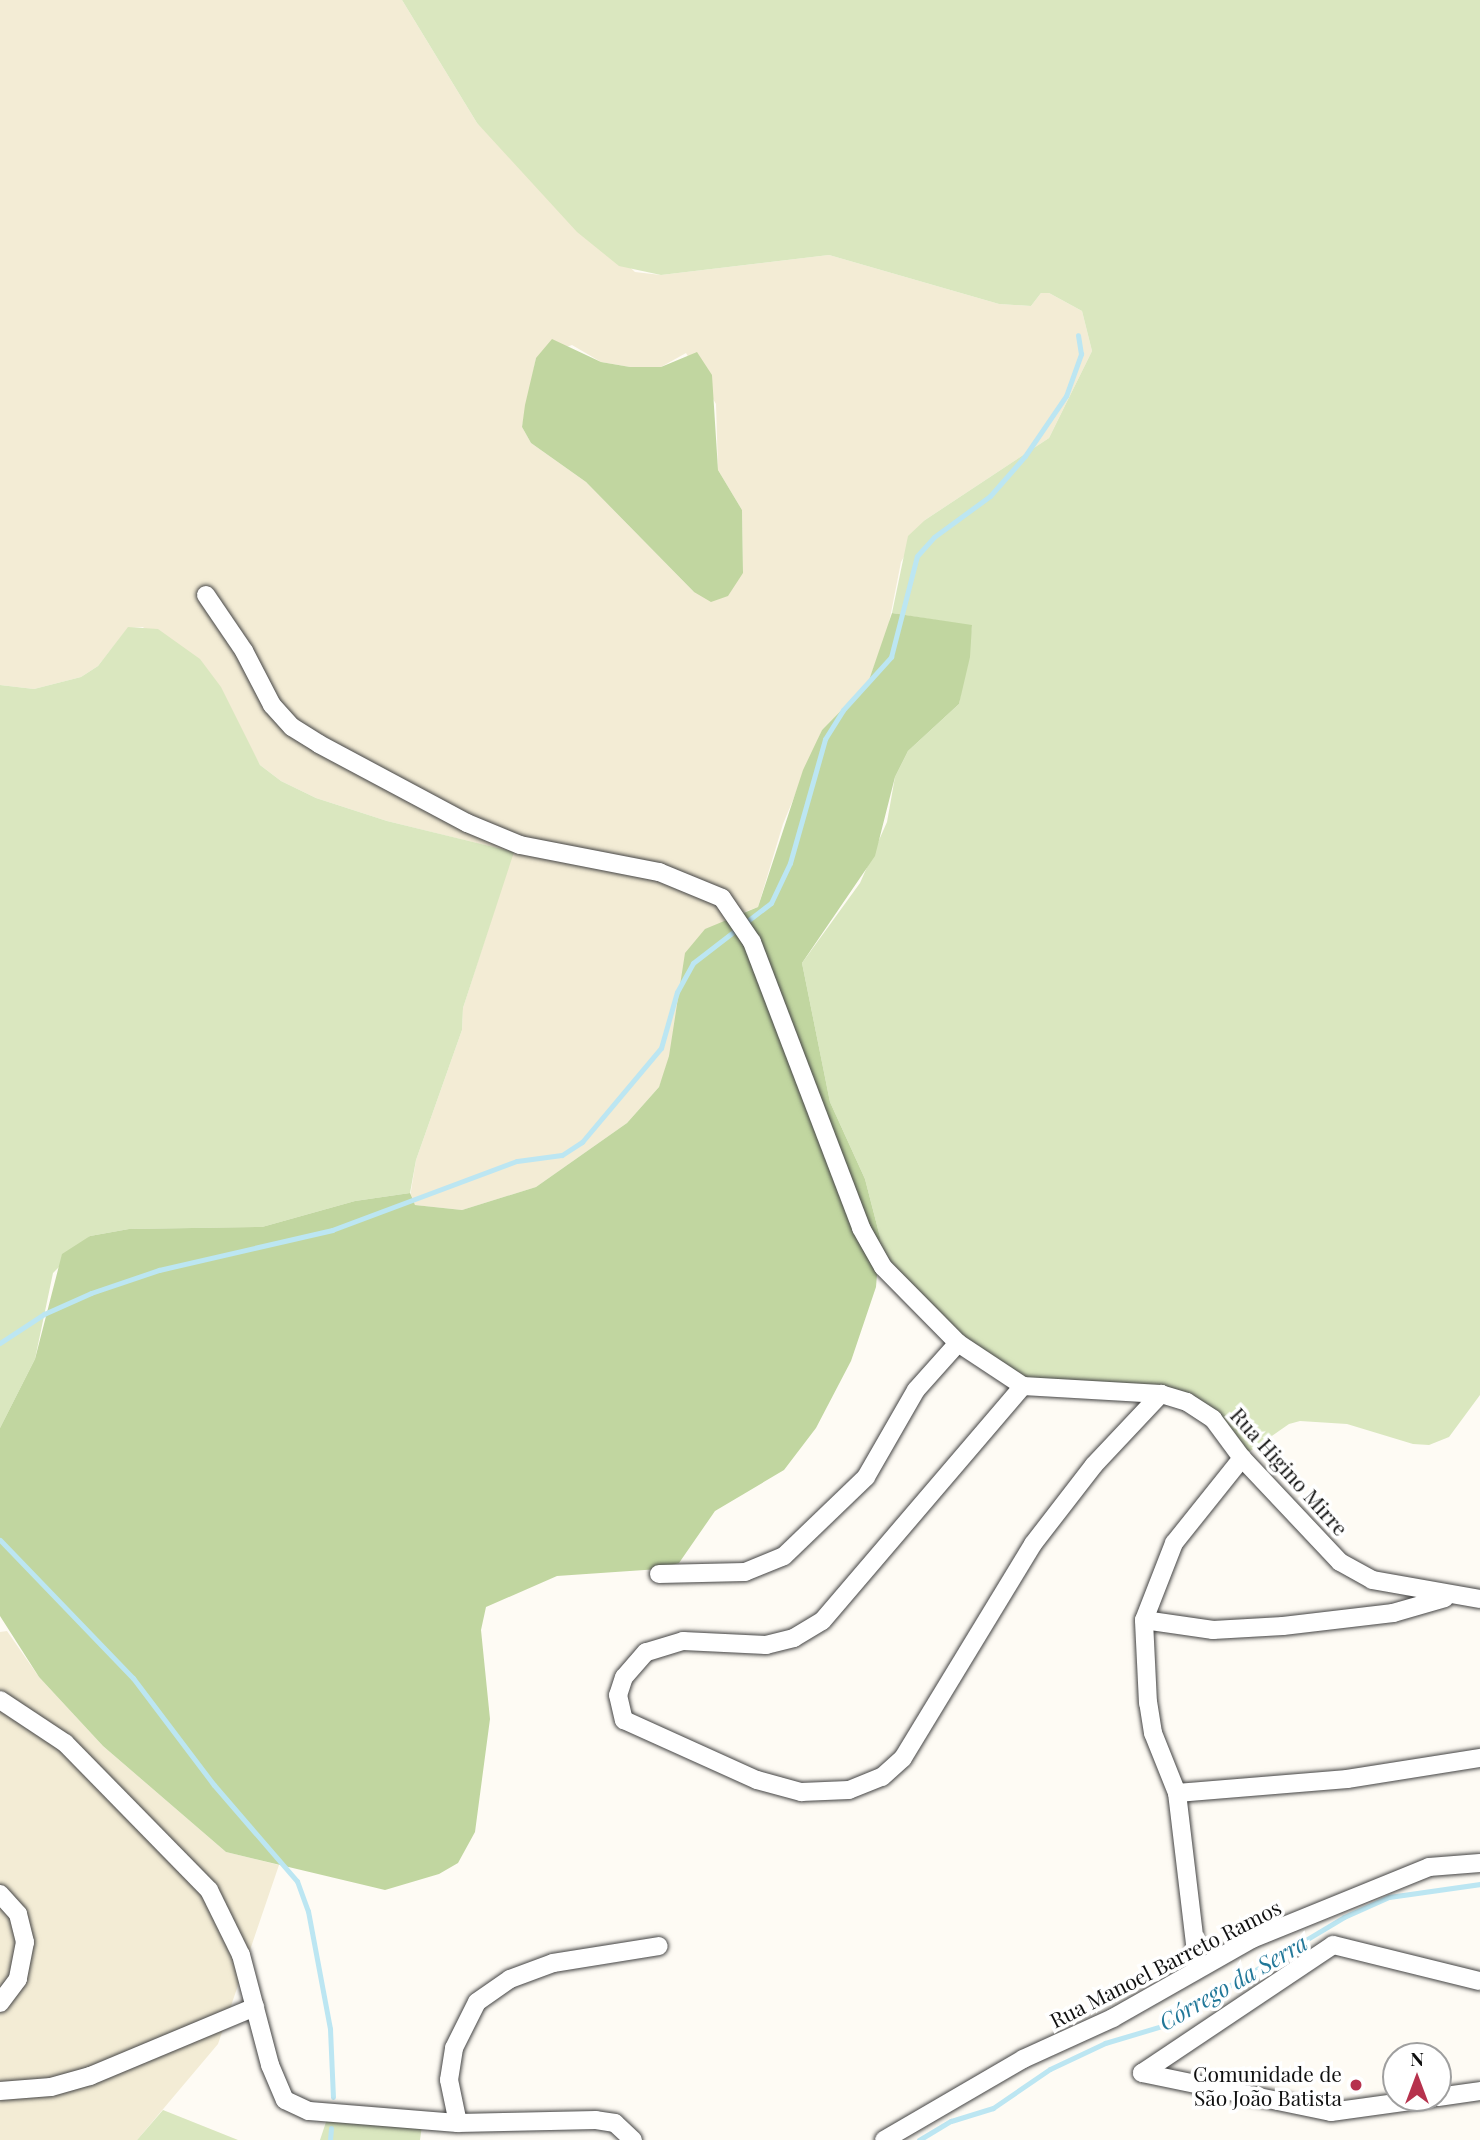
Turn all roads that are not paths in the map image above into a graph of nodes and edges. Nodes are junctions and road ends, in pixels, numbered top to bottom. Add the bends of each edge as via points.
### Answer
1 (206, 595) dead end
2 (958, 1343) junction
3 (1023, 1386) junction
4 (1161, 1394) junction
5 (1242, 1458) junction
6 (659, 1574) dead end
7 (1449, 1597) junction
8 (1480, 1600) edge
9 (1144, 1620) junction
10 (0, 1700) edge
11 (1480, 1758) edge
12 (1177, 1793) junction
13 (1480, 1863) edge
14 (0, 1894) edge
15 (659, 1945) dead end
16 (1198, 1969) junction
17 (1480, 1981) edge
18 (0, 2003) edge
19 (255, 2007) junction
20 (0, 2091) edge
21 (1480, 2091) edge
22 (1452, 2095) edge
23 (1382, 2105) edge
24 (458, 2123) junction
25 (633, 2140) edge
26 (884, 2140) edge

1 - 2 street via 244,651 272,705 292,727 319,744 467,823 520,845 659,872 722,898 752,942 861,1228 883,1267
2 - 3 street
2 - 6 street via 916,1390 866,1477 784,1556 745,1572
3 - 4 street, Rua Higino Mirre
3 - 4 street via 822,1621 794,1638 766,1645 683,1641 646,1652 624,1677 618,1695 624,1720 757,1780 801,1792 849,1790 882,1777 903,1758 1033,1544 1094,1465
4 - 5 street, Rua Higino Mirre via 1187,1402 1213,1419
5 - 7 street, Rua Higino Mirre via 1340,1562 1373,1580
5 - 9 street via 1174,1543
7 - 8 street, Rua Higino Mirre
7 - 9 street, Rua Higino Mirre via 1393,1613 1283,1626 1213,1630
9 - 12 street via 1153,1733
10 - 19 street via 65,1743 209,1890 241,1955
11 - 12 street via 1347,1779
12 - 16 street
13 - 16 street, Rua Manoel Barreto Ramos via 1429,1867 1389,1882 1252,1939
14 - 18 street via 18,1914 25,1942 18,1979
15 - 24 street via 553,1963 510,1979 477,2002 454,2048 450,2080
16 - 26 street, Rua Manoel Barreto Ramos via 1113,2018 1023,2059
17 - 23 street via 1333,1945 1142,2073 1331,2112
19 - 20 street via 90,2076 51,2087
19 - 24 street via 277,2089 296,2107
21 - 22 street
24 - 25 street via 596,2120 615,2123

